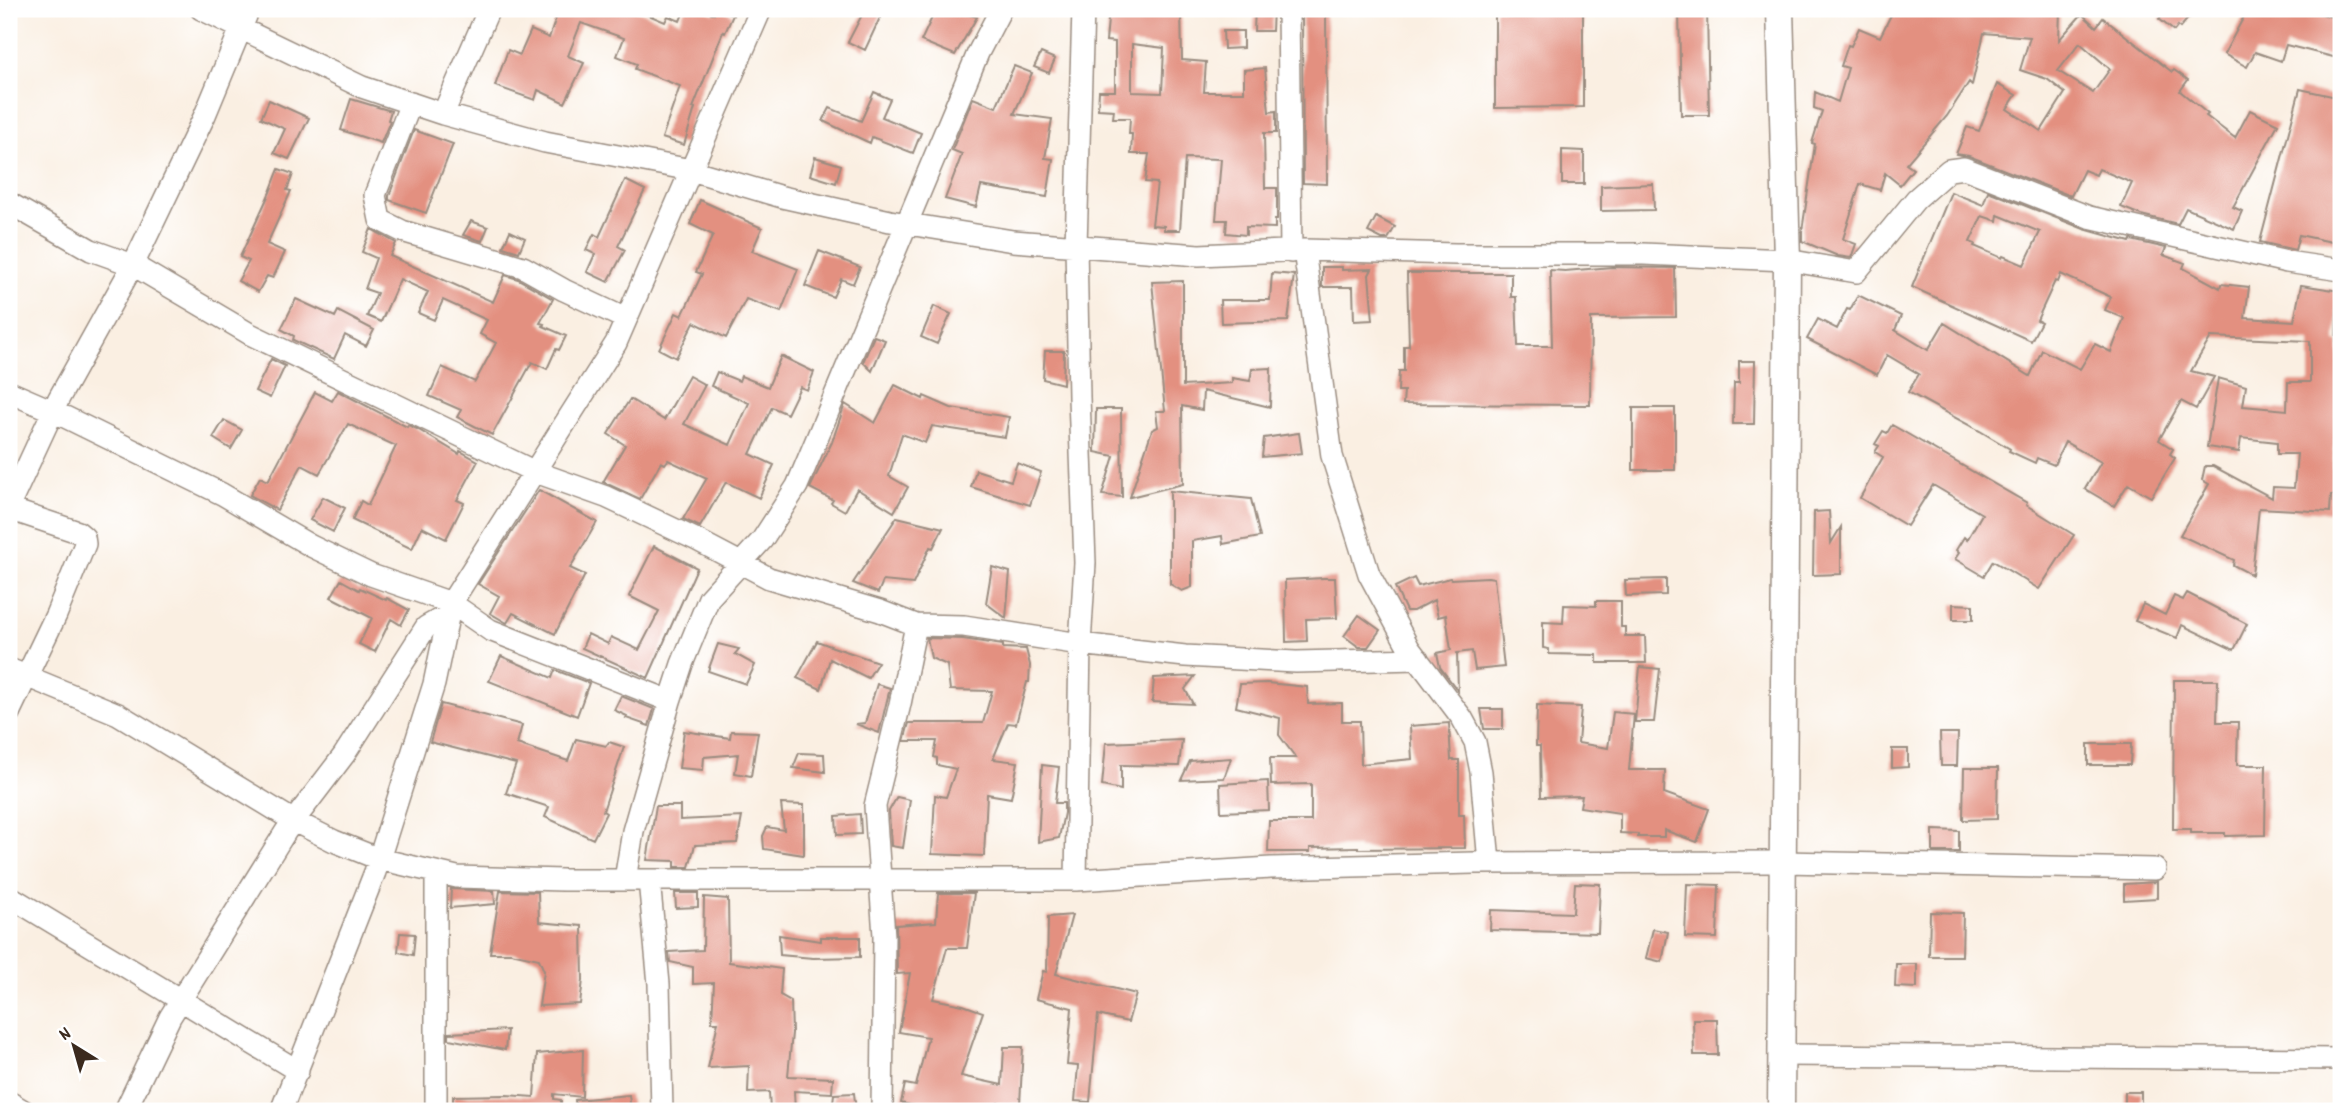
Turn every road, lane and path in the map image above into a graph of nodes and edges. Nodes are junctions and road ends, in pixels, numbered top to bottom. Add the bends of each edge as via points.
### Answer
1 (201, 9) edge
2 (489, 9) edge
3 (761, 9) edge
4 (1001, 9) edge
5 (1083, 9) edge
6 (1288, 9) edge
7 (1780, 9) edge
8 (244, 18) edge
9 (411, 103) junction
10 (443, 114) junction
11 (691, 170) junction
12 (9, 203) edge
13 (908, 224) junction
14 (1076, 245) junction
15 (1298, 251) junction
16 (1787, 260) junction
17 (133, 265) junction
18 (2341, 270) edge
19 (626, 319) junction
20 (9, 392) edge
21 (53, 411) junction
22 (533, 471) junction
23 (9, 507) edge
24 (740, 564) junction
25 (450, 608) junction
26 (916, 625) junction
27 (1080, 644) junction
28 (1418, 659) junction
29 (17, 673) edge
30 (670, 701) junction
31 (9, 713) edge
32 (294, 821) junction
33 (379, 859) junction
34 (1782, 862) junction
35 (1489, 863) junction
36 (2155, 869) dead end
37 (436, 872) junction
38 (625, 880) junction
39 (649, 880) junction
40 (1076, 880) junction
41 (881, 881) junction
42 (9, 896) edge
43 (181, 1000) junction
44 (1780, 1055) junction
45 (2341, 1059) edge
46 (298, 1071) junction
47 (9, 1102) edge
48 (24, 1111) edge
49 (125, 1111) edge
50 (281, 1111) edge
51 (436, 1111) edge
52 (662, 1111) edge
53 (882, 1111) edge
54 (1781, 1111) edge

1 - 8 street
2 - 10 street
3 - 11 street
4 - 13 street via 978,53
5 - 14 street
6 - 15 street
7 - 16 street
8 - 9 street via 362,88
8 - 17 street via 205,115
9 - 10 street
9 - 19 street via 375,195 380,220 402,231 523,267
10 - 11 street via 545,142
11 - 13 street via 782,197
11 - 19 street
12 - 17 street via 91,250
13 - 14 street via 1013,241
13 - 24 street via 797,486 762,540
14 - 15 street via 1199,255
14 - 27 street via 1085,563
15 - 16 street
15 - 28 street via 1332,456 1369,574
16 - 18 street via 1856,272 1916,199 1949,170 1964,168 2089,218
16 - 34 street
17 - 21 street
17 - 22 street via 250,334
19 - 22 street via 616,343
20 - 21 street
21 - 23 street
21 - 25 street via 222,494 311,546
22 - 24 street via 606,497
22 - 25 street
23 - 29 street via 78,533 85,544 56,615
24 - 26 street via 769,578
24 - 30 street via 709,598
25 - 30 street via 490,630
25 - 32 street via 426,627 344,755
25 - 33 street via 434,684
26 - 27 street via 964,626
26 - 41 street via 876,806
27 - 28 street via 1296,662
27 - 40 street
28 - 35 street via 1475,741
29 - 31 street
29 - 32 street via 118,714
30 - 38 street via 633,831
32 - 33 street
32 - 43 street
33 - 37 street
33 - 46 street
34 - 35 street
34 - 36 street
34 - 44 street
35 - 40 street via 1271,868
37 - 38 street via 457,877
37 - 51 street
38 - 39 street
39 - 41 street
39 - 52 street via 659,984
40 - 41 street
41 - 53 street
42 - 43 street
43 - 46 street
43 - 49 street
44 - 45 street
44 - 54 street
46 - 50 street
47 - 48 street

